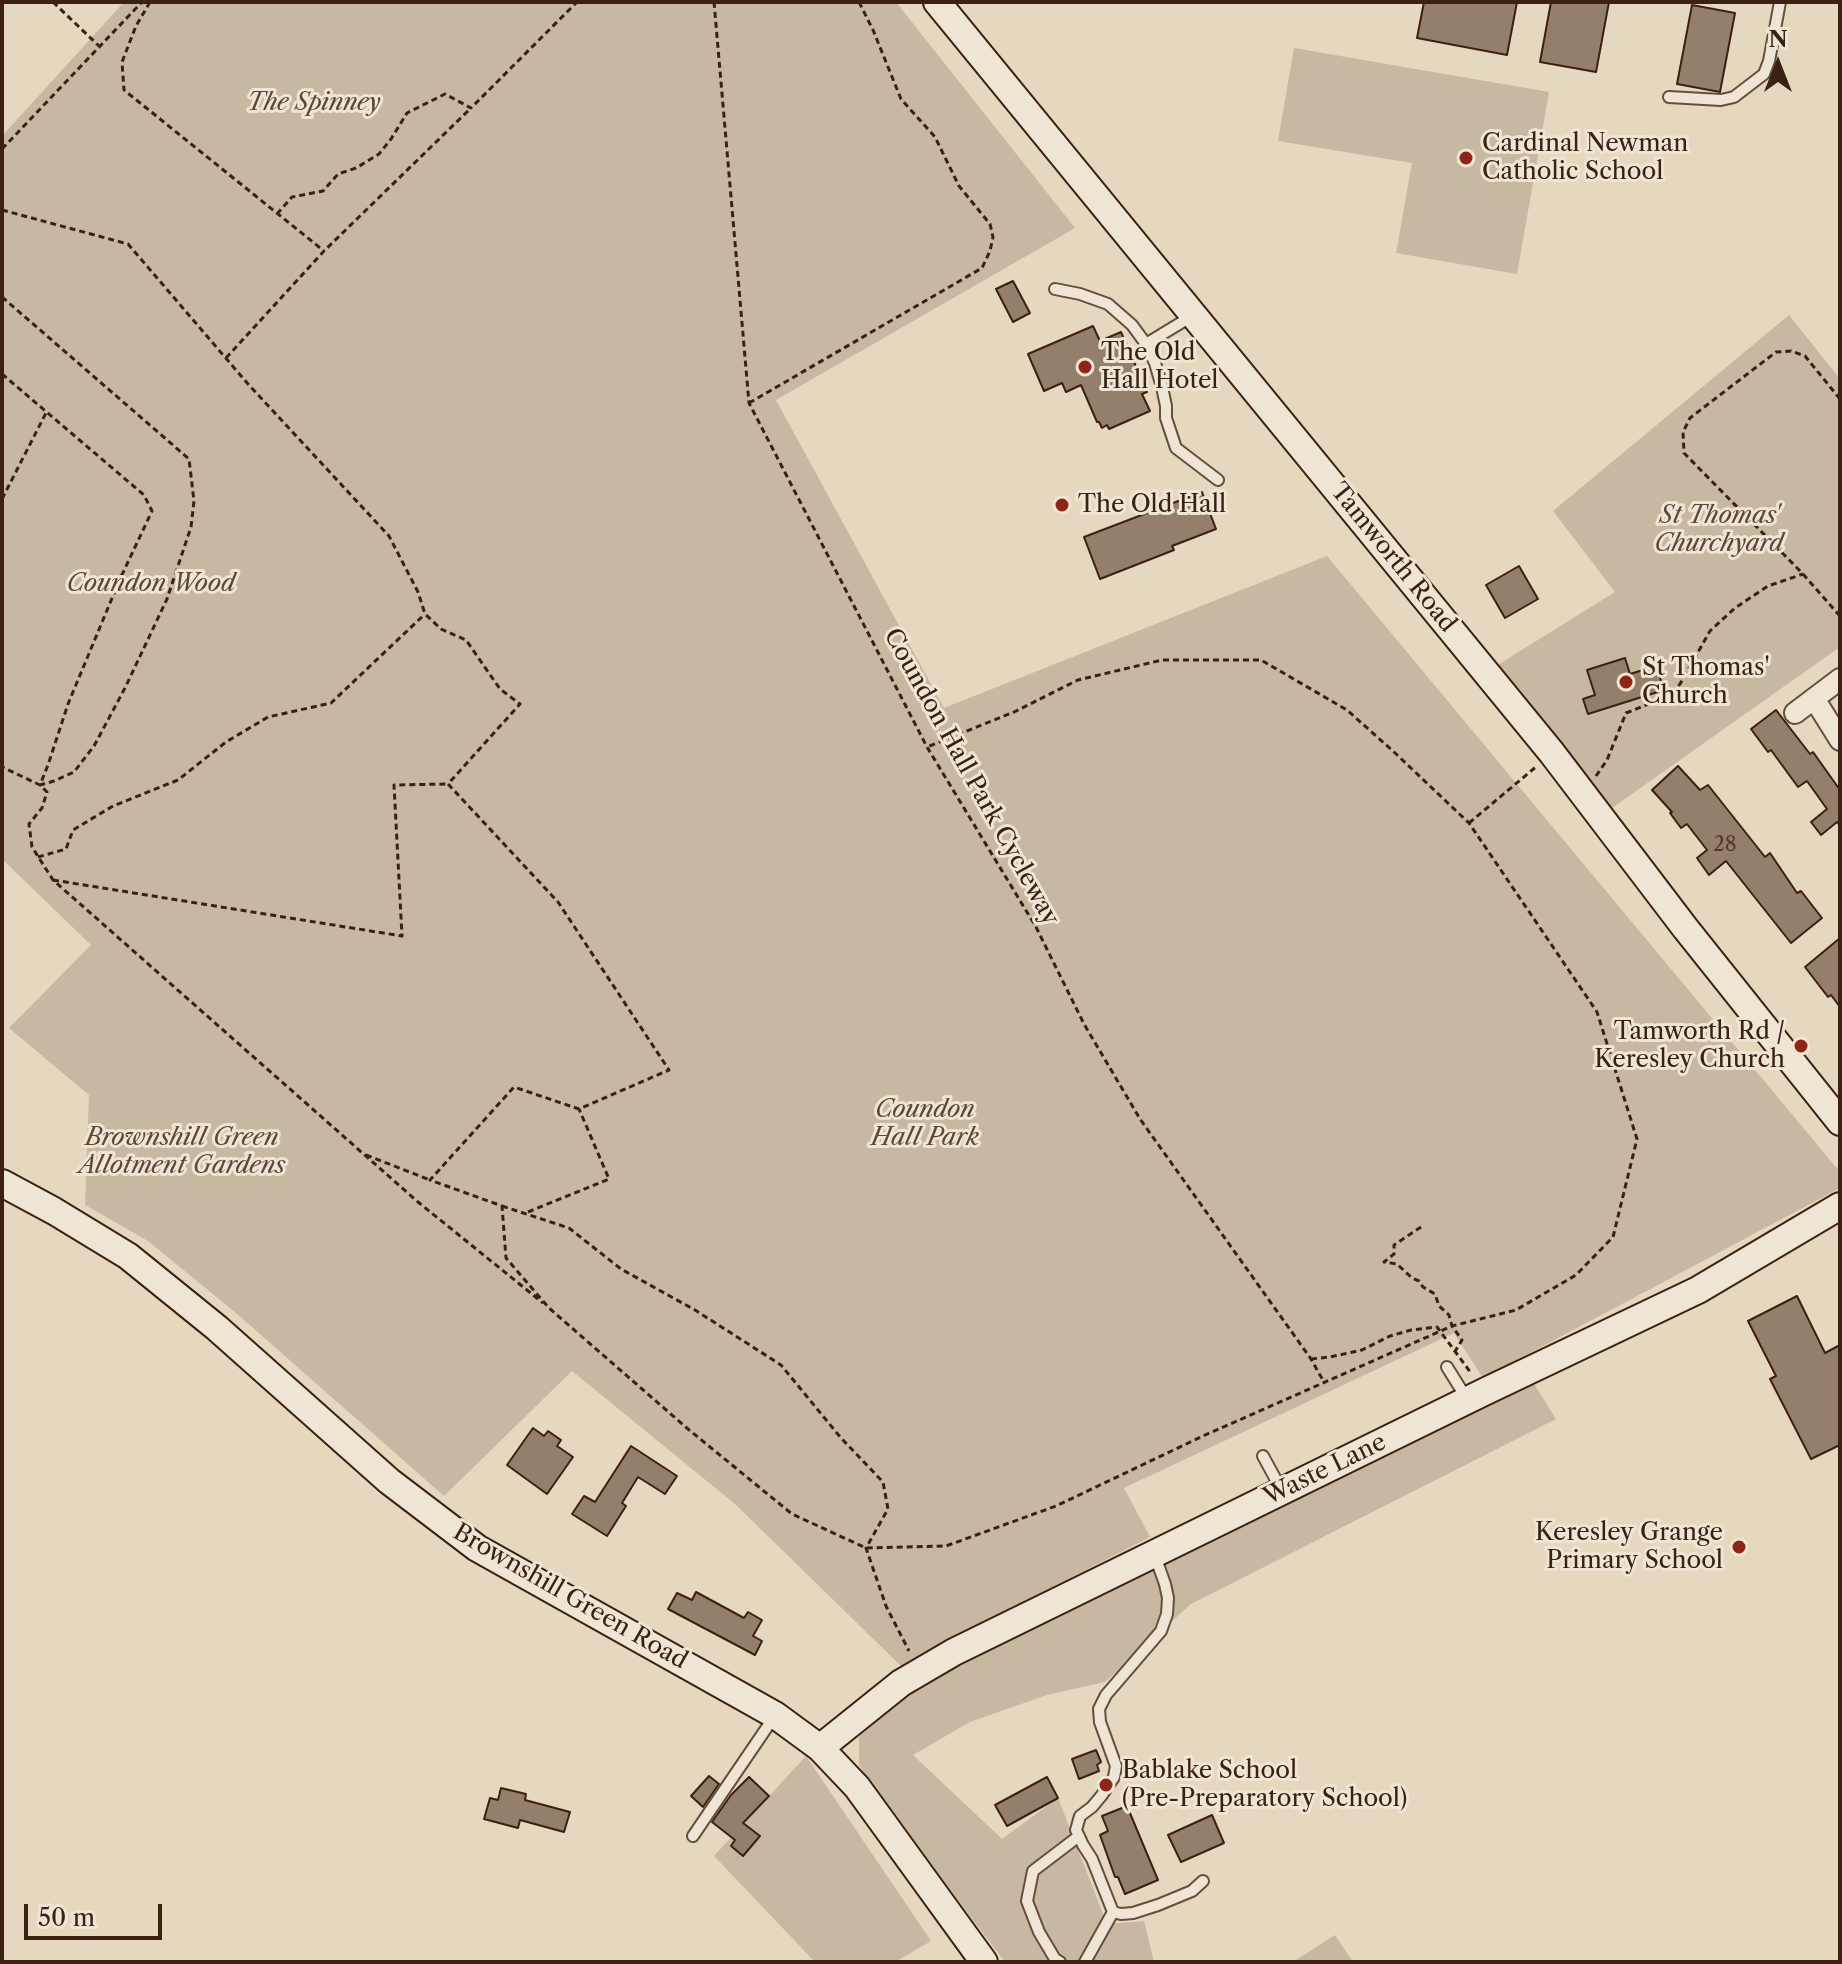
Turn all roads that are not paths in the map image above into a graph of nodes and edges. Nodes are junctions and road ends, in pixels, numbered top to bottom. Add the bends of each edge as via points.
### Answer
1 (937, 2) edge
2 (1780, 2) edge
3 (1669, 97) dead end
4 (1055, 289) dead end
5 (1194, 315) junction
6 (1146, 344) junction
7 (1218, 480) dead end
8 (1840, 679) edge
9 (1815, 700) junction
10 (1795, 713) dead end
11 (1840, 740) edge
12 (1840, 1122) edge
13 (2, 1183) edge
14 (1840, 1206) edge
15 (1447, 1367) dead end
16 (1476, 1396) junction
17 (1263, 1456) dead end
18 (1282, 1491) junction
19 (1154, 1555) junction
20 (775, 1715) junction
21 (820, 1748) junction
22 (693, 1836) dead end
23 (1079, 1836) junction
24 (1203, 1881) dead end
25 (1113, 1912) junction
26 (984, 1962) edge
27 (1060, 1962) edge
28 (1085, 1962) edge

1 - 5 street, Tamworth Road
2 - 3 lane via 1764,74 1734,97
4 - 6 lane via 1108,304
5 - 6 lane
5 - 12 street, Tamworth Road via 1552,753
6 - 7 lane via 1176,448
8 - 9 street
9 - 10 street
9 - 11 street
13 - 20 street, Brownshill Green Road via 128,1256 389,1481 477,1548
14 - 16 street, Waste Lane via 1698,1290
15 - 16 lane
16 - 18 street, Waste Lane
17 - 18 lane
18 - 19 street, Waste Lane
19 - 21 street, Waste Lane via 954,1652 901,1683
19 - 23 lane via 1165,1584 1167,1614 1161,1631 1099,1709 1116,1766 1102,1795 1080,1816
20 - 21 street, Brownshill Green Road
20 - 22 lane
21 - 26 street, Brownshill Green Road via 857,1787
23 - 25 lane
23 - 27 lane via 1033,1871 1027,1901 1039,1932
24 - 25 lane via 1158,1905 1133,1913
25 - 28 lane

